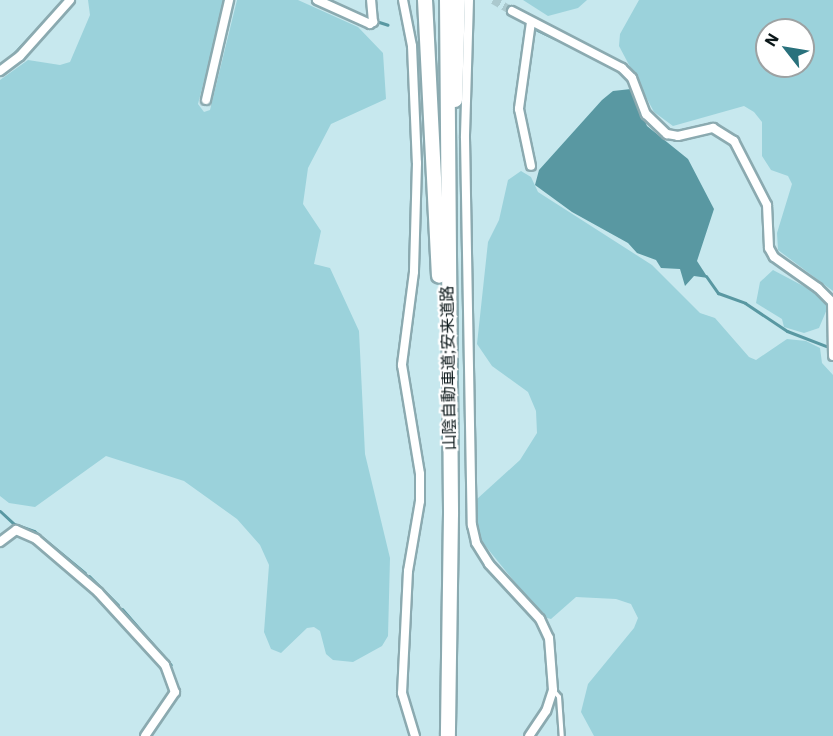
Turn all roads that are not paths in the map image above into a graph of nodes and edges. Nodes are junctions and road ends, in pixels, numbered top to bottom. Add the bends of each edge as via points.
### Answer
1 (70, 0) edge
2 (229, 0) edge
3 (317, 0) edge
4 (372, 0) edge
5 (403, 0) edge
6 (424, 0) edge
7 (447, 0) edge
8 (458, 0) edge
9 (469, 0) edge
10 (512, 11) tunnel mouth
11 (531, 22) junction
12 (0, 71) edge
13 (206, 100) dead end
14 (531, 166) dead end
15 (447, 280) junction
16 (833, 356) edge
17 (448, 377) junction
18 (0, 542) edge
19 (553, 690) junction
20 (145, 736) edge
21 (415, 736) edge
22 (448, 736) edge
23 (529, 736) edge
24 (562, 736) edge

1 - 12 street via 20,56
2 - 13 street
3 - 4 street via 369,24 373,22
5 - 21 street via 412,46 417,163 414,272 402,365 416,442 420,501 408,571 402,693
6 - 17 highway via 430,157
7 - 15 highway, 山陰自動車道;安来道路
8 - 15 highway
9 - 19 street via 465,138 472,525 476,543 489,564 540,619 549,638
10 - 11 street
11 - 14 street via 519,109
11 - 16 street via 622,68 632,78 646,114 659,129 678,136 713,128 735,141 767,205 769,248 774,258 819,288 832,302
15 - 17 highway, 山陰自動車道;安来道路
17 - 22 highway, 山陰自動車道;安来道路
18 - 20 street via 16,530 36,539 98,592 165,665 174,682 172,700
19 - 23 street via 546,711
19 - 24 lane via 559,697

